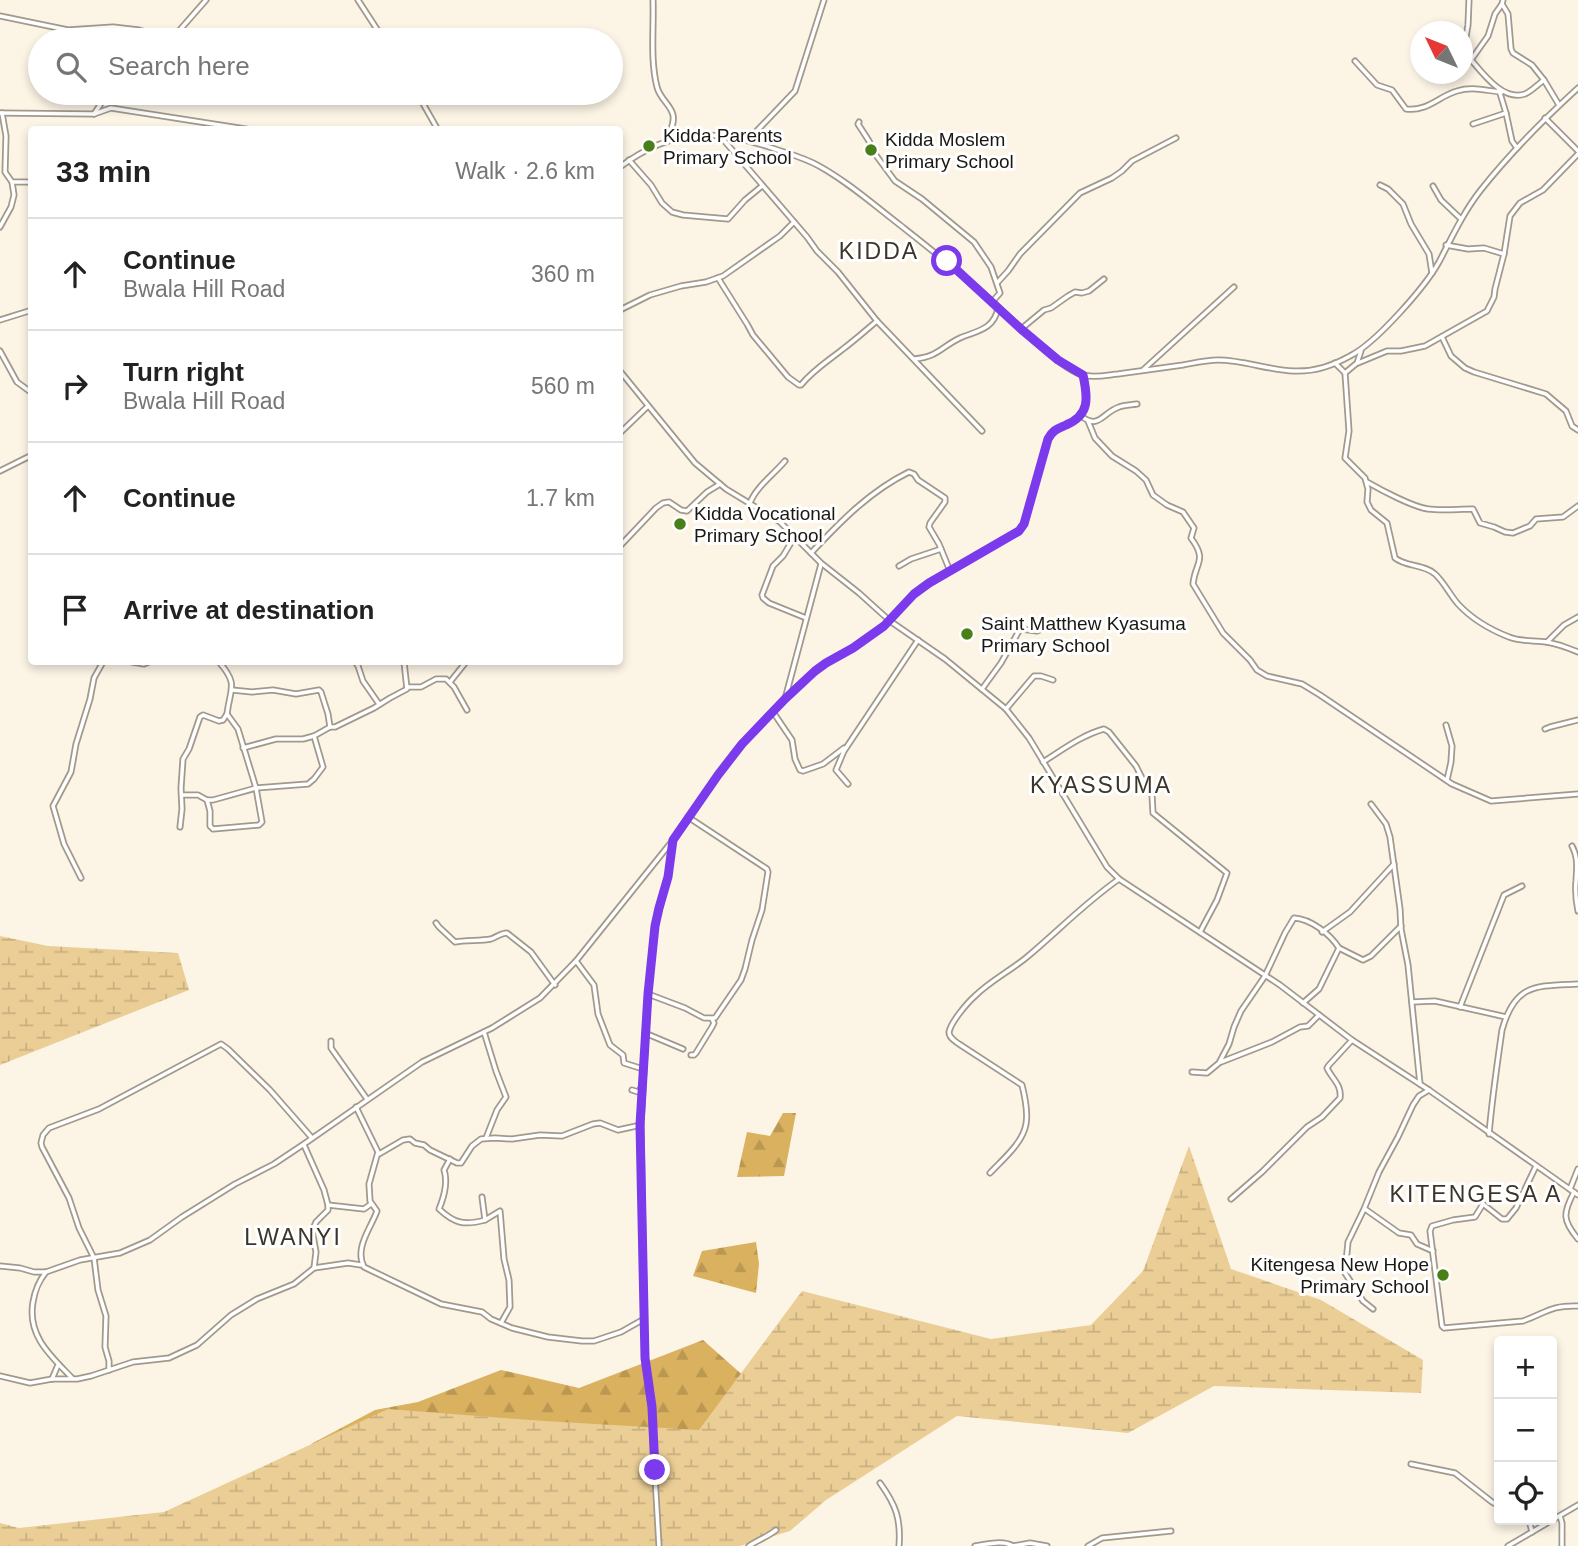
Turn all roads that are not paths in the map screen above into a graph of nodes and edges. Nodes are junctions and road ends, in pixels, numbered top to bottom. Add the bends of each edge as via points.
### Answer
1 (206, 0) edge
2 (358, 0) edge
3 (653, 0) edge
4 (824, 0) edge
5 (1469, 0) edge
6 (1502, 2) edge
7 (0, 16) edge
8 (1468, 21) edge
9 (58, 28) edge
10 (98, 28) edge
11 (122, 28) edge
12 (182, 28) edge
13 (376, 28) edge
14 (1473, 57) edge
15 (1355, 61) dead end
16 (1473, 62) edge
17 (1544, 80) junction
18 (1578, 88) edge
19 (1501, 91) junction
20 (99, 105) edge
21 (424, 105) edge
22 (1559, 106) junction
23 (1, 113) edge
24 (1506, 113) junction
25 (93, 114) junction
26 (1545, 118) junction
27 (859, 122) dead end
28 (1473, 124) dead end
29 (226, 126) edge
30 (436, 126) edge
31 (719, 135) junction
32 (1176, 138) dead end
33 (749, 139) junction
34 (666, 141) junction
35 (1517, 148) junction
36 (1578, 153) edge
37 (629, 160) junction
38 (623, 165) edge
39 (12, 182) junction
40 (28, 182) edge
41 (762, 186) junction
42 (1380, 186) dead end
43 (1433, 186) dead end
44 (1461, 219) junction
45 (794, 222) junction
46 (0, 227) edge
47 (1446, 245) junction
48 (1504, 254) junction
49 (1432, 273) junction
50 (718, 278) junction
51 (1104, 279) dead end
52 (997, 283) junction
53 (1234, 287) dead end
54 (992, 302) junction
55 (998, 307) junction
56 (623, 308) edge
57 (28, 311) edge
58 (0, 320) edge
59 (877, 321) junction
60 (1021, 329) junction
61 (1442, 337) junction
62 (1362, 349) junction
63 (0, 351) edge
64 (914, 359) junction
65 (1335, 363) junction
66 (1357, 363) junction
67 (1141, 371) junction
68 (1345, 373) junction
69 (1083, 375) junction
70 (623, 376) edge
71 (28, 390) edge
72 (1137, 404) dead end
73 (648, 406) junction
74 (1081, 416) junction
75 (1088, 421) junction
76 (623, 430) edge
77 (1578, 430) edge
78 (982, 431) dead end
79 (28, 457) edge
80 (785, 461) dead end
81 (0, 471) edge
82 (1367, 482) junction
83 (720, 485) junction
84 (750, 503) junction
85 (1578, 506) edge
86 (795, 536) junction
87 (623, 543) edge
88 (941, 549) junction
89 (811, 553) junction
90 (821, 563) junction
91 (899, 566) dead end
92 (950, 571) junction
93 (1578, 617) edge
94 (806, 618) junction
95 (891, 621) junction
96 (1052, 625) dead end
97 (918, 640) junction
98 (1547, 642) junction
99 (1578, 652) edge
100 (101, 665) edge
101 (222, 665) edge
102 (357, 665) edge
103 (404, 665) edge
104 (464, 665) edge
105 (1053, 680) dead end
106 (450, 682) junction
107 (408, 687) junction
108 (982, 689) junction
109 (232, 690) junction
110 (785, 699) junction
111 (379, 704) junction
112 (1006, 709) junction
113 (467, 710) dead end
114 (773, 712) junction
115 (227, 714) junction
116 (1578, 720) edge
117 (1446, 725) dead end
118 (330, 727) junction
119 (1545, 729) dead end
120 (314, 736) junction
121 (847, 747) junction
122 (243, 748) junction
123 (1043, 762) junction
124 (1447, 780) junction
125 (848, 784) dead end
126 (256, 788) junction
127 (1578, 794) edge
128 (182, 795) junction
129 (207, 800) junction
130 (1371, 804) dead end
131 (688, 817) junction
132 (180, 827) dead end
133 (673, 840) junction
134 (1572, 846) dead end
135 (1394, 864) junction
136 (81, 878) dead end
137 (1119, 879) junction
138 (1522, 886) dead end
139 (1578, 911) edge
140 (436, 923) dead end
141 (1401, 926) junction
142 (1200, 932) junction
143 (1322, 932) junction
144 (1339, 948) junction
145 (576, 961) junction
146 (1265, 976) junction
147 (555, 985) junction
148 (1578, 985) edge
149 (648, 994) junction
150 (1412, 1002) junction
151 (1303, 1003) junction
152 (1460, 1007) junction
153 (1319, 1015) junction
154 (1506, 1017) junction
155 (710, 1018) junction
156 (484, 1032) junction
157 (645, 1033) junction
158 (1352, 1040) junction
159 (331, 1041) dead end
160 (683, 1049) dead end
161 (691, 1055) dead end
162 (1219, 1063) junction
163 (643, 1069) junction
164 (1192, 1072) dead end
165 (1420, 1084) junction
166 (642, 1086) junction
167 (632, 1090) dead end
168 (1429, 1090) junction
169 (367, 1099) junction
170 (356, 1107) junction
171 (640, 1125) junction
172 (1489, 1133) junction
173 (486, 1138) junction
174 (312, 1139) junction
175 (304, 1144) junction
176 (378, 1154) junction
177 (450, 1160) junction
178 (1536, 1166) junction
179 (1578, 1169) edge
180 (990, 1173) dead end
181 (1574, 1192) edge
182 (482, 1198) dead end
183 (1231, 1199) dead end
184 (371, 1204) junction
185 (328, 1205) junction
186 (1364, 1209) junction
187 (485, 1220) junction
188 (1578, 1239) edge
189 (1433, 1251) junction
190 (94, 1258) junction
191 (362, 1265) junction
192 (0, 1266) edge
193 (314, 1268) junction
194 (34, 1272) junction
195 (46, 1272) junction
196 (37, 1283) junction
197 (1578, 1306) edge
198 (1373, 1309) dead end
199 (644, 1319) junction
200 (501, 1323) junction
201 (58, 1364) junction
202 (109, 1370) junction
203 (0, 1376) edge
204 (72, 1378) junction
205 (52, 1379) junction
206 (1411, 1464) dead end
207 (880, 1483) dead end
208 (1494, 1503) edge
209 (1578, 1505) edge
210 (1560, 1516) junction
211 (1530, 1525) edge
212 (776, 1530) dead end
213 (1171, 1531) dead end
214 (1532, 1532) junction
215 (659, 1546) edge
216 (749, 1546) edge
217 (899, 1546) edge
218 (975, 1546) edge
219 (1013, 1546) edge
220 (1047, 1546) edge
221 (1088, 1546) edge
222 (1508, 1546) edge
223 (1562, 1546) edge

1 - 12 street
2 - 13 street
3 - 34 street via 656,84 674,118
4 - 33 street via 795,91
5 - 8 street
6 - 14 street
6 - 17 street via 1508,14 1511,49
7 - 9 street
10 - 11 street
15 - 19 street via 1377,85 1392,90 1406,108 1414,110 1459,90
16 - 19 street
17 - 19 street via 1524,94
17 - 22 street
18 - 22 street
19 - 24 street
20 - 25 street
21 - 30 street
22 - 26 street
23 - 25 street
23 - 39 street via 5,172
24 - 28 street
24 - 35 street via 1511,141
25 - 29 street via 111,108
26 - 35 street
26 - 36 street
27 - 52 street via 895,181 974,242
31 - 33 street
31 - 34 street
31 - 41 street
32 - 52 street via 1080,193
33 - 54 street via 801,157 839,179 947,261
34 - 37 street
35 - 44 street
36 - 48 street via 1543,190 1517,207 1509,220
37 - 38 street
37 - 41 street via 666,208 683,215 728,219
39 - 40 street
39 - 46 street via 11,207
41 - 45 street
42 - 49 street via 1403,204 1429,254
43 - 44 street
44 - 47 street
45 - 50 street via 773,242
45 - 59 street
47 - 48 street
47 - 49 street
48 - 61 street via 1490,309
49 - 62 street
50 - 56 street via 650,295
50 - 59 street via 753,335 799,385
51 - 60 street via 1089,291 1075,292 1044,310
52 - 54 street via 999,295
53 - 67 street
54 - 55 street
55 - 60 street
55 - 64 street via 994,318 977,333 938,353
57 - 58 street
59 - 64 street
60 - 69 street
61 - 66 street via 1425,346 1387,351
61 - 77 street via 1451,356 1465,368 1546,394 1566,411
62 - 65 street
62 - 66 street
63 - 71 street via 17,382
64 - 78 street
65 - 67 street via 1295,372 1212,360
65 - 68 street
66 - 68 street
67 - 69 street
68 - 82 street via 1349,430 1345,458
69 - 74 street via 1087,400
70 - 73 street
72 - 75 street
73 - 76 street
73 - 83 street via 695,463
74 - 75 street
74 - 92 street via 1055,429 1048,439 1019,531
75 - 124 street via 1112,456 1141,475 1153,495 1183,512 1194,528 1191,538 1200,555 1192,584 1223,633 1257,670 1302,684
79 - 81 street
80 - 84 street
82 - 85 street via 1426,509 1473,509 1480,523 1513,533 1536,519 1563,517
82 - 98 street via 1368,507 1387,523 1397,560 1434,573 1458,604 1492,629 1517,640
83 - 84 street
83 - 87 street via 687,511 663,503
84 - 86 street
86 - 89 street
86 - 94 street via 773,566 762,595 769,603
88 - 89 street via 929,527 945,498 909,472 867,499
88 - 91 street
88 - 92 street
89 - 90 street
90 - 94 street
90 - 95 street
92 - 95 street via 914,594
93 - 98 street
94 - 110 street
95 - 97 street
95 - 110 street via 815,671
96 - 108 street via 1037,631 1020,628
97 - 108 street
97 - 121 street
98 - 99 street
100 - 136 street via 94,678 72,772 53,806 64,844
101 - 109 street via 229,673
102 - 111 street
103 - 107 street
104 - 106 street
105 - 112 street via 1036,675
106 - 107 street via 436,679 422,687
106 - 113 street
107 - 111 street
108 - 112 street
109 - 115 street
109 - 118 street via 296,694 319,690
110 - 114 street
111 - 118 street
112 - 123 street
114 - 121 street via 792,740 800,770 823,764
114 - 131 street via 742,744
115 - 122 street via 237,726
115 - 128 street via 219,721 200,717 183,759
116 - 119 street
117 - 124 street via 1452,746
118 - 120 street
120 - 122 street via 276,738
120 - 126 street via 323,767 314,779 308,784
121 - 125 street via 836,770
122 - 126 street
123 - 137 street via 1102,860
123 - 142 street via 1080,739 1104,729 1109,732 1152,794 1153,813 1227,873
124 - 127 street via 1491,801
126 - 129 street
126 - 129 street via 262,817 259,825 213,829
128 - 129 street
128 - 132 street
130 - 135 street via 1390,837
131 - 133 street
131 - 155 street via 768,870 762,910 741,980 718,1017
133 - 145 street
133 - 149 street via 655,926
134 - 139 street via 1578,864
135 - 141 street
135 - 143 street via 1350,912
137 - 142 street
137 - 180 street via 975,995 950,1029 950,1037 959,1044 1023,1085 1026,1128
138 - 152 street via 1504,895
140 - 147 street via 455,942 507,933 531,952
141 - 144 street via 1363,960
141 - 150 street
142 - 146 street
143 - 144 street
143 - 146 street via 1310,922 1294,918
144 - 151 street via 1319,989
145 - 147 street
145 - 163 street via 594,985 598,1014 610,1045 623,1055 624,1063
146 - 151 street
146 - 162 street via 1241,1011
147 - 156 street
148 - 154 street via 1538,986 1519,996
149 - 155 street
149 - 157 street
150 - 152 street
150 - 165 street
151 - 153 street
152 - 154 street
153 - 158 street
153 - 162 street via 1308,1026
154 - 172 street
155 - 161 street via 712,1027
156 - 169 street via 422,1062
156 - 173 street via 506,1097
157 - 160 street
157 - 163 street
158 - 165 street
158 - 183 street via 1327,1068 1340,1098
159 - 169 street via 331,1048
162 - 164 street via 1207,1073
163 - 166 street
165 - 168 street
166 - 167 street via 638,1092
166 - 171 street
168 - 172 street
168 - 186 street via 1413,1104
169 - 170 street
170 - 174 street
170 - 176 street
171 - 173 street via 618,1130 593,1124 562,1136
171 - 199 street
172 - 178 street
173 - 177 street via 476,1142 461,1163
174 - 175 street
174 - 190 street via 270,1090 221,1044 99,1109 55,1124 44,1132 41,1143
175 - 185 street
175 - 190 street via 150,1240
176 - 177 street via 410,1139
176 - 184 street via 370,1179
177 - 187 street via 444,1170 447,1179 439,1209 461,1223
178 - 181 street
178 - 189 street via 1509,1217 1502,1219 1483,1204 1475,1217 1434,1224 1430,1231
179 - 181 street
181 - 188 street via 1565,1218
182 - 187 street
184 - 185 street via 364,1209
184 - 191 street via 377,1214 364,1235
185 - 193 street via 312,1231
186 - 189 street
186 - 198 street via 1348,1242 1345,1273
187 - 200 street via 500,1212 510,1307
189 - 197 street via 1443,1327 1522,1321 1553,1307
190 - 195 street
190 - 202 street via 106,1316
191 - 193 street via 348,1262
191 - 200 street via 441,1304 482,1312
192 - 194 street
193 - 202 street via 294,1284 231,1315 197,1345 179,1354
194 - 195 street
194 - 196 street
195 - 196 street
196 - 201 street via 31,1321
199 - 200 street via 605,1339 582,1341
199 - 215 street
201 - 204 street
201 - 205 street
202 - 204 street
203 - 205 street via 30,1383
204 - 205 street
206 - 208 street via 1455,1473
207 - 217 street via 897,1513
209 - 210 street
210 - 214 street
210 - 223 street
211 - 214 street
212 - 216 street
213 - 221 street via 1102,1538
214 - 222 street
218 - 219 street
219 - 220 street

